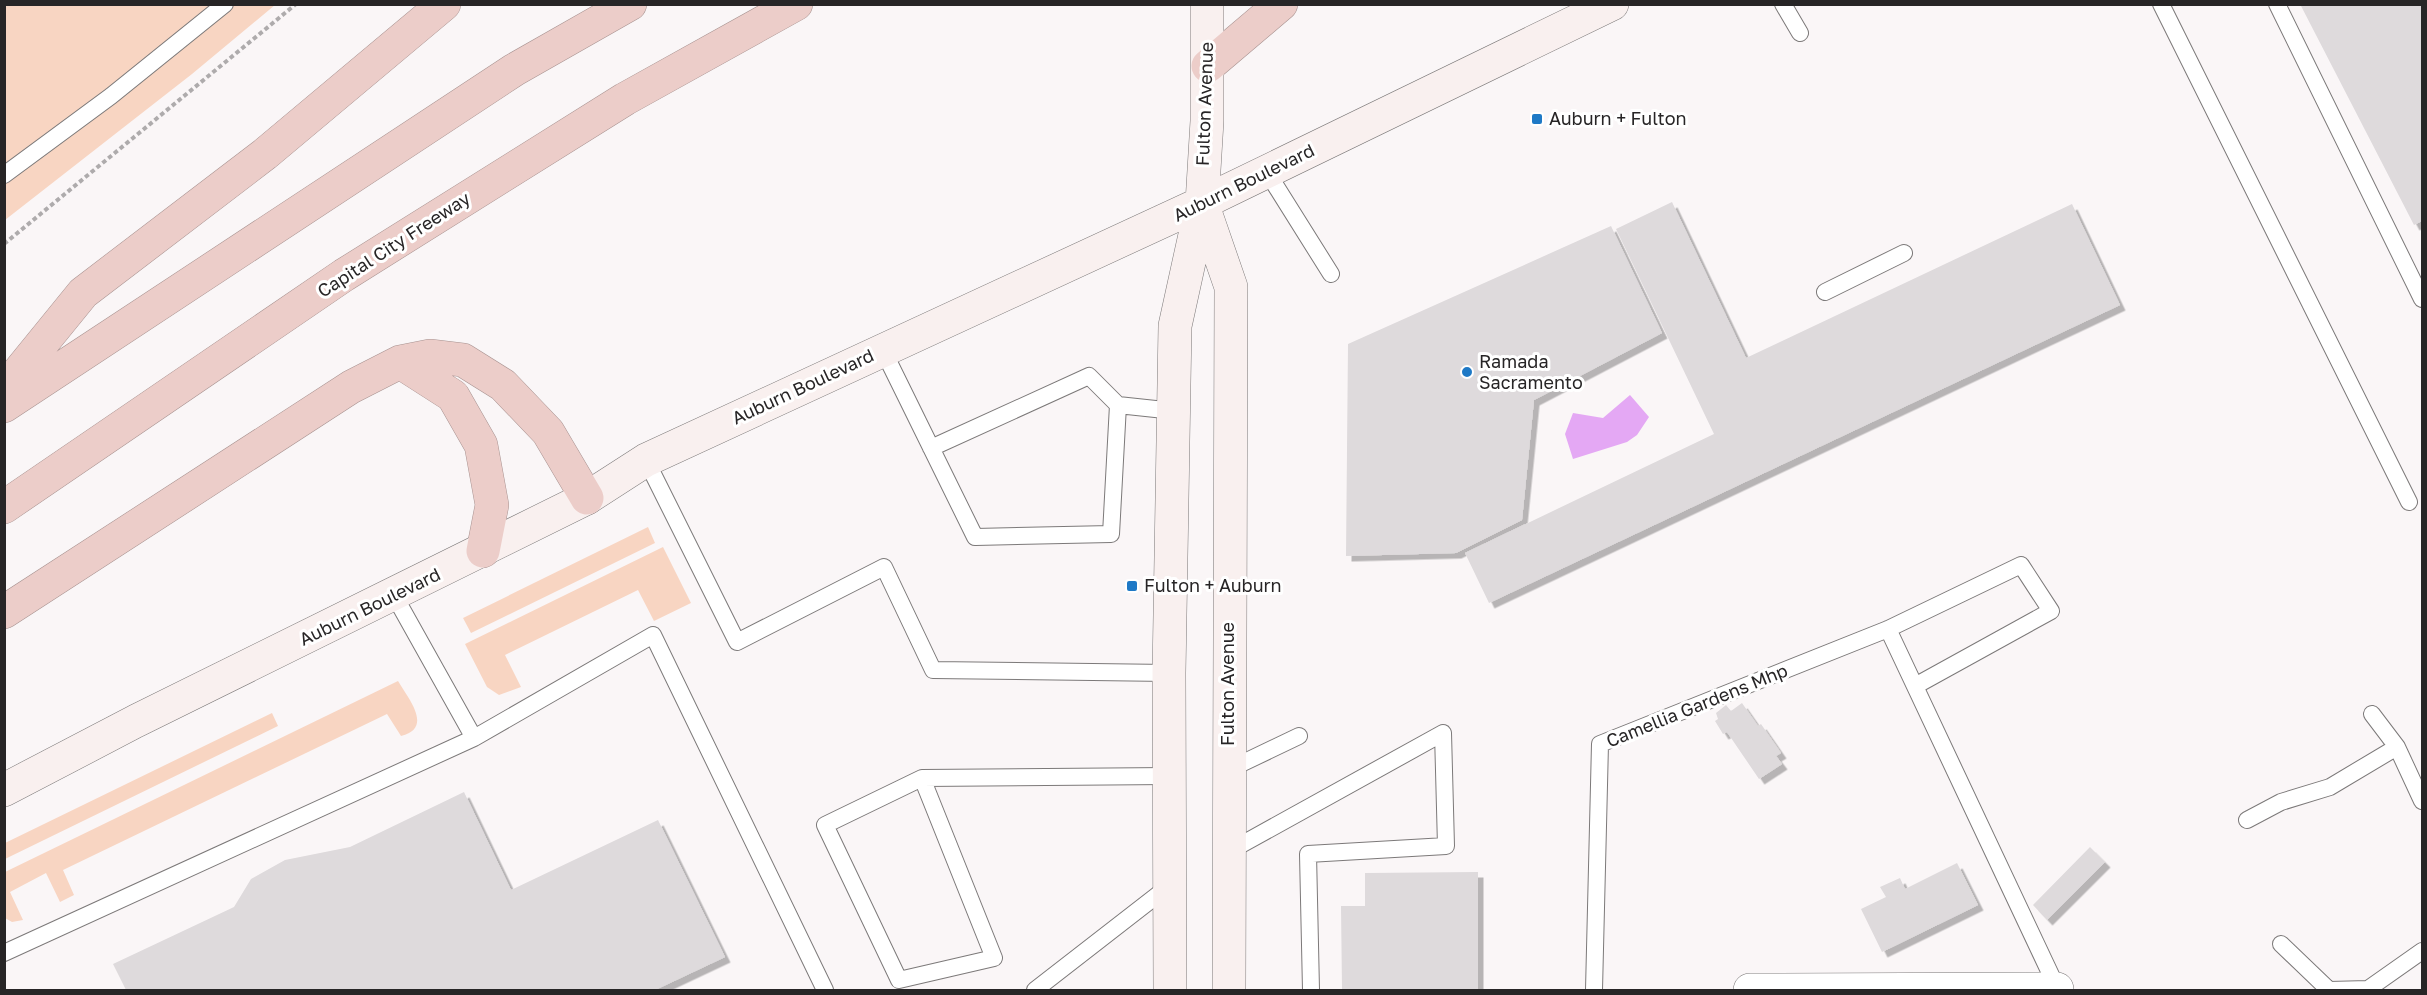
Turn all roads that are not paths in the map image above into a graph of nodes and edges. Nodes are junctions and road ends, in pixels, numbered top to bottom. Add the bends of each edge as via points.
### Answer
1 (225, 4) edge
2 (444, 4) edge
3 (630, 4) edge
4 (796, 4) edge
5 (1207, 4) edge
6 (1281, 4) edge
7 (1612, 4) edge
8 (1783, 4) edge
9 (2161, 4) edge
10 (2277, 4) edge
11 (1800, 33) dead end
12 (1208, 66) junction
13 (1267, 172) junction
14 (4, 175) edge
15 (1202, 203) junction
16 (1904, 253) dead end
17 (1330, 274) dead end
18 (1825, 292) dead end
19 (2422, 298) edge
20 (883, 350) junction
21 (400, 362) junction
22 (4, 390) edge
23 (1118, 405) junction
24 (4, 406) edge
25 (1174, 411) junction
26 (931, 448) junction
27 (646, 460) junction
28 (587, 498) junction
29 (2409, 502) dead end
30 (4, 507) edge
31 (483, 551) junction
32 (394, 595) junction
33 (4, 612) edge
34 (1888, 629) junction
35 (1169, 673) junction
36 (1915, 686) junction
37 (2372, 714) dead end
38 (1299, 736) dead end
39 (474, 738) junction
40 (2397, 747) junction
41 (1228, 770) junction
42 (1169, 776) junction
43 (922, 778) junction
44 (4, 790) edge
45 (2422, 801) edge
46 (2247, 820) dead end
47 (1228, 852) junction
48 (1170, 886) junction
49 (2282, 944) dead end
50 (2422, 951) edge
51 (4, 953) edge
52 (820, 989) edge
53 (1035, 990) edge
54 (1170, 990) edge
55 (1229, 990) edge
56 (1311, 990) edge
57 (1594, 990) edge
58 (1750, 990) edge
59 (2057, 990) edge

1 - 14 lane
2 - 22 highway via 265,154 83,293
3 - 24 highway via 514,70
4 - 30 highway, Capital City Freeway via 625,99 344,275
5 - 12 main road, Fulton Avenue
6 - 12 highway
7 - 13 main road, Auburn Boulevard
8 - 11 lane
9 - 29 lane
10 - 19 lane
12 - 15 main road, Fulton Avenue
13 - 15 main road, Auburn Boulevard
13 - 17 lane
15 - 20 main road, Auburn Boulevard
15 - 25 main road, Fulton Avenue via 1175,326
15 - 41 main road, Fulton Avenue via 1231,287
16 - 18 lane
20 - 26 lane
20 - 27 main road, Auburn Boulevard
21 - 28 highway via 430,356 463,360 503,385 548,432
21 - 31 highway via 453,396 481,445 492,505
21 - 33 highway via 351,387
23 - 25 lane
23 - 26 lane via 1089,376
23 - 26 lane via 1111,534 975,537
25 - 35 main road, Fulton Avenue
27 - 28 main road, Auburn Boulevard
27 - 35 lane via 737,642 884,567 933,670
28 - 31 main road, Auburn Boulevard
31 - 32 main road, Auburn Boulevard
32 - 39 lane
32 - 44 main road, Auburn Boulevard
34 - 36 lane
34 - 36 lane, Camellia Gardens Mhp via 2021,565 2051,611
34 - 57 lane, Camellia Gardens Mhp via 1600,744
35 - 42 main road, Fulton Avenue
36 - 59 lane
37 - 40 lane
38 - 41 lane
39 - 51 lane
39 - 52 lane via 653,635
40 - 45 lane
40 - 46 lane via 2330,788 2281,802
41 - 47 main road, Fulton Avenue
42 - 43 lane
42 - 48 main road, Fulton Avenue
43 - 43 lane via 994,958 899,980 825,825
47 - 55 main road, Fulton Avenue
47 - 56 lane via 1443,733 1446,846 1308,854
48 - 53 lane
48 - 54 main road, Fulton Avenue
49 - 50 lane via 2329,990 2368,989
58 - 59 street

